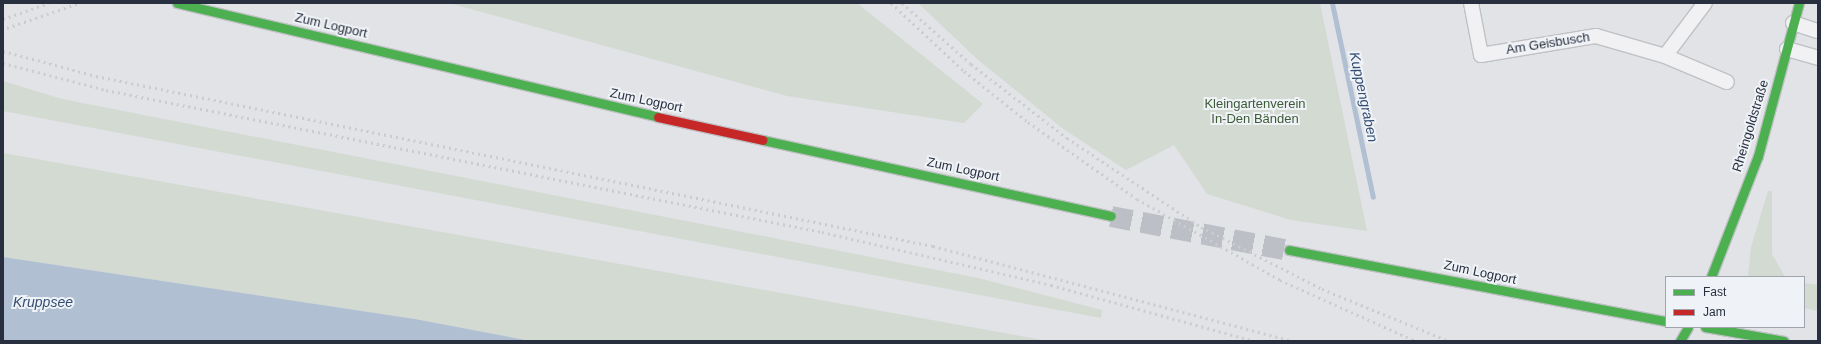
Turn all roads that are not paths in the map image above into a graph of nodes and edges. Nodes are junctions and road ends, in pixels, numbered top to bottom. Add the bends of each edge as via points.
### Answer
1 (177, 3) edge
2 (1471, 3) edge
3 (1705, 3) edge
4 (1799, 3) edge
5 (1793, 23) junction
6 (1818, 31) edge
7 (1787, 48) junction
8 (1665, 56) junction
9 (1818, 58) edge
10 (1727, 82) dead end
11 (1111, 216) tunnel mouth
12 (1289, 250) tunnel mouth
13 (1711, 276) edge
14 (1665, 321) edge
15 (1687, 328) edge
16 (1711, 328) edge
17 (1680, 341) edge
18 (1784, 341) edge

1 - 11 main road, Zum Logport via 591,102
2 - 8 street, Am Geisbusch via 1481,55 1596,36
3 - 8 street
4 - 5 main road, Rheingoldstraße
5 - 6 street
5 - 7 main road, Rheingoldstraße
7 - 9 street
7 - 13 main road, Rheingoldstraße via 1758,156
8 - 10 street, Am Geisbusch
12 - 14 main road, Zum Logport
15 - 17 main road
16 - 18 main road

